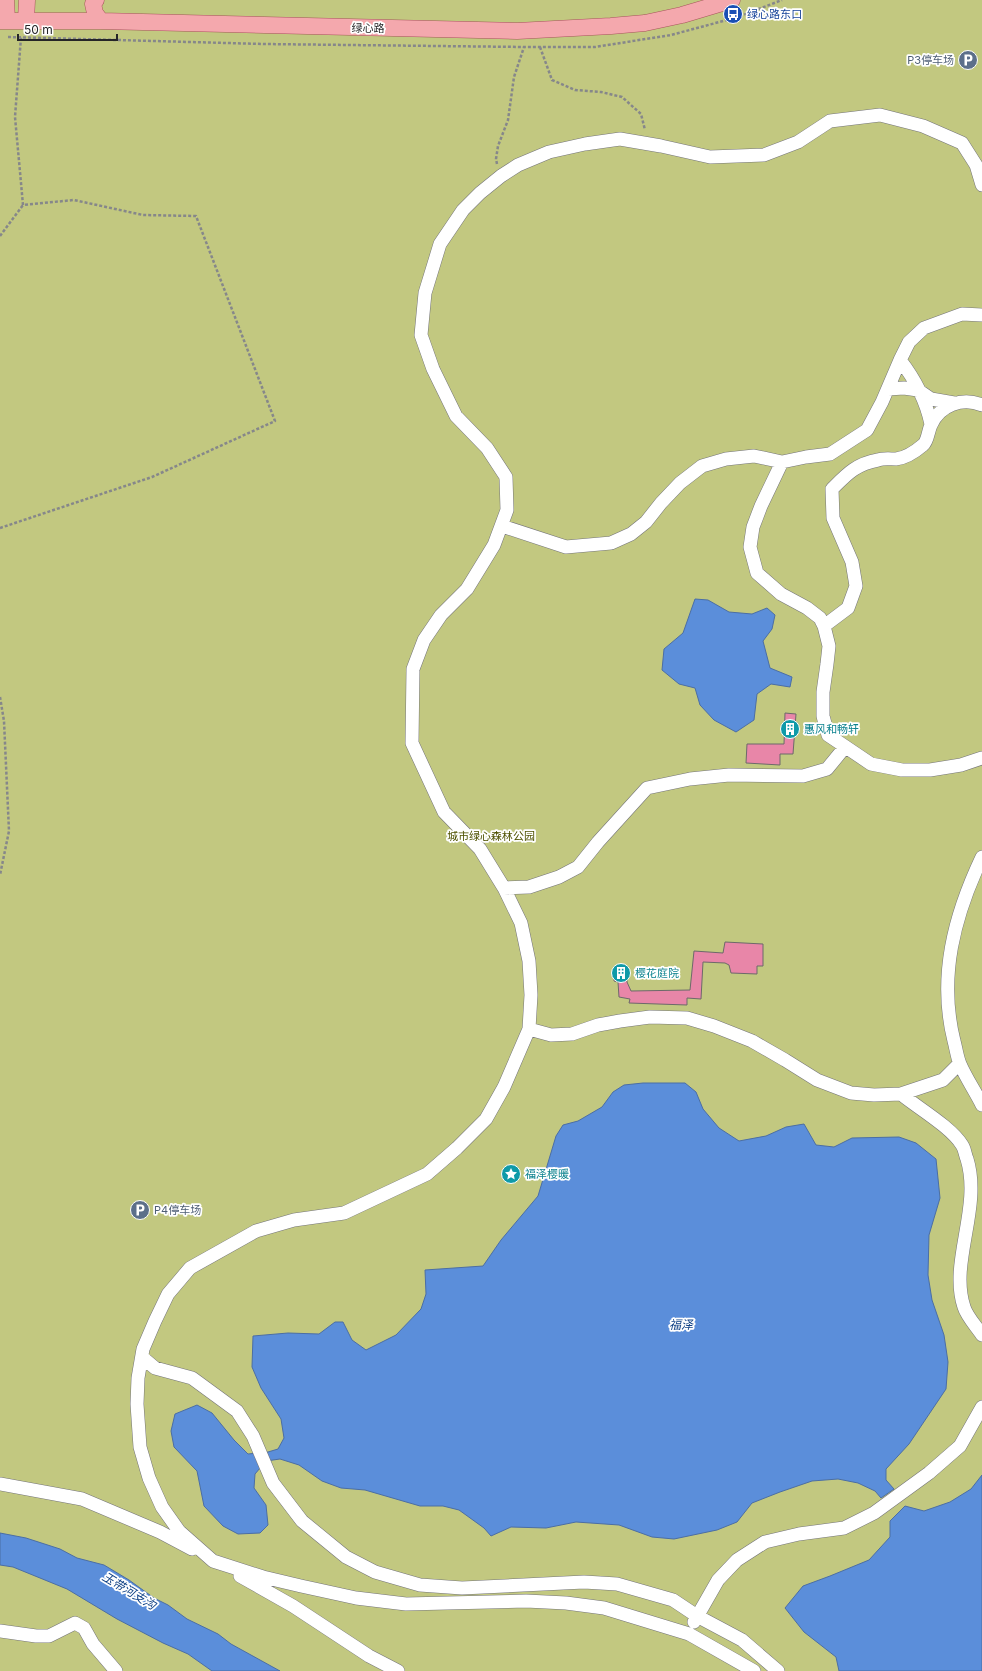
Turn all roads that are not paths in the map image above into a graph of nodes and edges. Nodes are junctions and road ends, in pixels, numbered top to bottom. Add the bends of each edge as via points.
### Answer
1 (6, 0) edge
2 (26, 0) edge
3 (96, 0) edge
4 (732, 0) edge
5 (4, 20) edge
6 (26, 20) junction
7 (101, 21) junction
8 (982, 185) edge
9 (982, 315) edge
10 (900, 360) junction
11 (888, 389) junction
12 (918, 390) junction
13 (954, 403) junction
14 (982, 405) edge
15 (931, 424) junction
16 (782, 462) junction
17 (502, 526) junction
18 (824, 626) junction
19 (845, 747) junction
20 (982, 758) edge
21 (982, 857) edge
22 (504, 888) junction
23 (529, 1029) junction
24 (959, 1064) junction
25 (901, 1094) junction
26 (982, 1104) edge
27 (982, 1336) edge
28 (142, 1357) junction
29 (982, 1407) edge
30 (0, 1484) edge
31 (213, 1561) junction
32 (697, 1616) junction
33 (0, 1631) edge
34 (689, 1634) junction
35 (116, 1671) edge
36 (398, 1671) edge
37 (754, 1671) edge
38 (778, 1671) edge

1 - 5 main road
2 - 6 main road
3 - 7 main road via 93,4 95,13
4 - 7 main road, 绿心路 via 645,23 517,31
5 - 6 main road, 绿心路
6 - 7 main road, 绿心路
8 - 17 lane via 976,164 962,143 923,126 880,114 830,121 798,142 764,155 710,157 620,139 549,152 518,165 501,176 463,210 440,244 425,294 421,335 433,369 456,416 487,448 506,477 507,510
9 - 10 lane via 962,314 924,328 909,342
10 - 11 lane
10 - 12 lane
11 - 12 lane
11 - 16 lane via 867,430 830,454
12 - 13 lane via 931,398
12 - 15 lane via 929,413
13 - 14 lane via 973,402
13 - 15 lane via 942,411
15 - 18 lane via 925,444 898,459 878,460 850,470 832,489 833,518 852,562 856,586 848,608
16 - 17 lane via 754,456 726,459 702,466 660,503 646,522 630,534 611,543 566,546
16 - 18 lane via 753,526 750,547 757,573 781,594 820,618
17 - 22 lane via 494,545 467,589 441,615 424,640 413,670 412,743 444,812 480,849
18 - 19 lane via 829,646 823,692 823,716 828,735
19 - 20 lane via 871,764 902,770 930,770 961,765
19 - 22 lane via 827,769 803,776 729,775 690,779 647,788 578,867 529,887
21 - 24 lane via 969,885 953,939 947,982 949,1021
22 - 23 lane via 521,923 530,961
23 - 25 lane via 551,1034 572,1034 620,1021 650,1017 687,1018 752,1041 817,1080 851,1093
23 - 28 lane via 504,1087 486,1119 427,1174 344,1213 294,1220 256,1231 190,1268 168,1294 143,1349
24 - 25 lane via 943,1080
24 - 26 lane
25 - 27 lane via 948,1130 962,1145 970,1169 971,1202 960,1285 964,1308
28 - 31 lane via 137,1404 140,1447 150,1478 162,1507 179,1530
28 - 32 lane via 155,1368 192,1378 237,1411 253,1436 273,1483 302,1521 346,1557 375,1572 420,1585 462,1588 584,1582 617,1584 673,1600
29 - 32 lane via 960,1446 874,1514 844,1528 765,1542 737,1560 718,1580
30 - 31 lane via 82,1499 160,1532
31 - 34 lane via 263,1577 356,1598 406,1604 526,1601 566,1603 604,1608
31 - 36 lane via 293,1606 369,1656
32 - 34 lane
32 - 38 lane via 742,1640
33 - 35 lane via 49,1636 75,1623 84,1628 93,1644
34 - 37 lane

